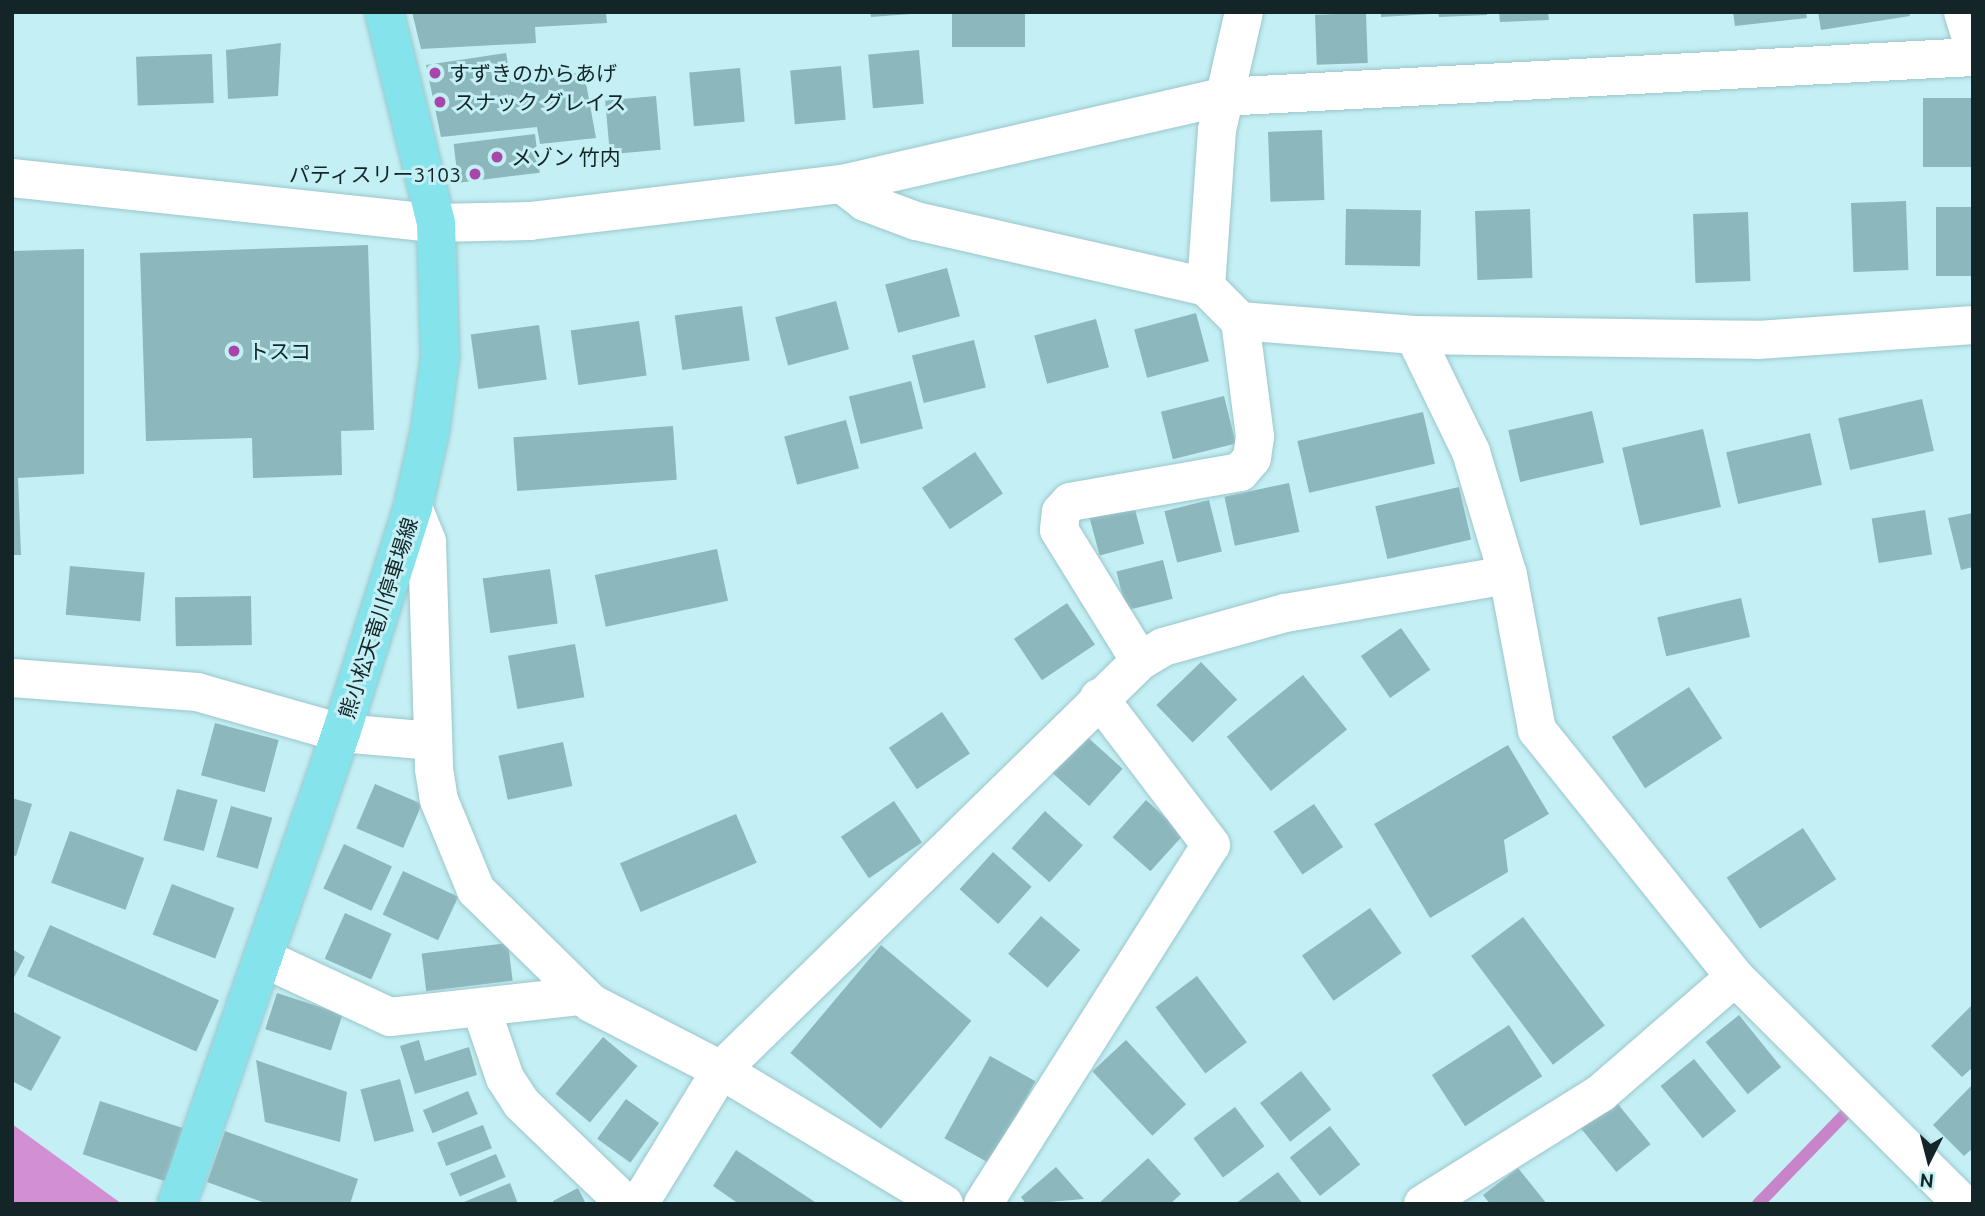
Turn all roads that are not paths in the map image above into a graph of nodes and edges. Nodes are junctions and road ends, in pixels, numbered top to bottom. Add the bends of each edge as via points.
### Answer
1 (384, 12) edge
2 (1244, 12) edge
3 (1963, 12) edge
4 (1973, 46) edge
5 (1973, 57) edge
6 (1222, 97) junction
7 (12, 178) edge
8 (842, 184) junction
9 (436, 223) junction
10 (1206, 287) junction
11 (1240, 321) junction
12 (1973, 325) edge
13 (1413, 335) junction
14 (414, 507) junction
15 (1508, 575) junction
16 (1140, 661) junction
17 (12, 678) edge
18 (1099, 698) junction
19 (341, 733) junction
20 (433, 741) junction
21 (264, 958) junction
22 (1735, 977) junction
23 (581, 996) junction
24 (481, 1009) junction
25 (721, 1070) junction
26 (177, 1204) edge
27 (626, 1204) edge
28 (639, 1204) edge
29 (944, 1204) edge
30 (983, 1204) edge
31 (1423, 1204) edge
32 (1963, 1204) edge

1 - 9 main road, 熊小松天竜川停車場線
2 - 6 street
3 - 4 street
5 - 6 street
6 - 8 street
6 - 10 street
7 - 9 street
8 - 9 street via 530,221
8 - 10 street via 865,202 916,221
9 - 14 main road, 熊小松天竜川停車場線 via 440,357
10 - 11 street
11 - 13 street
11 - 16 street via 1255,436 1252,458 1240,472 1070,502 1061,512 1059,530
12 - 13 street via 1758,340
13 - 15 street via 1471,452
14 - 19 main road, 熊小松天竜川停車場線
14 - 20 street via 427,542
15 - 16 street via 1285,613 1163,648
15 - 22 street via 1537,730
16 - 18 street
17 - 19 street via 197,692
18 - 25 street
18 - 30 street via 1211,845
19 - 20 street
19 - 21 main road, 熊小松天竜川停車場線
20 - 23 street via 439,800 476,890
21 - 24 street via 390,1017
21 - 26 main road, 熊小松天竜川停車場線
22 - 31 street via 1601,1093
22 - 32 street
23 - 24 street
23 - 25 street
24 - 27 street via 520,1104
25 - 28 street
25 - 29 street

